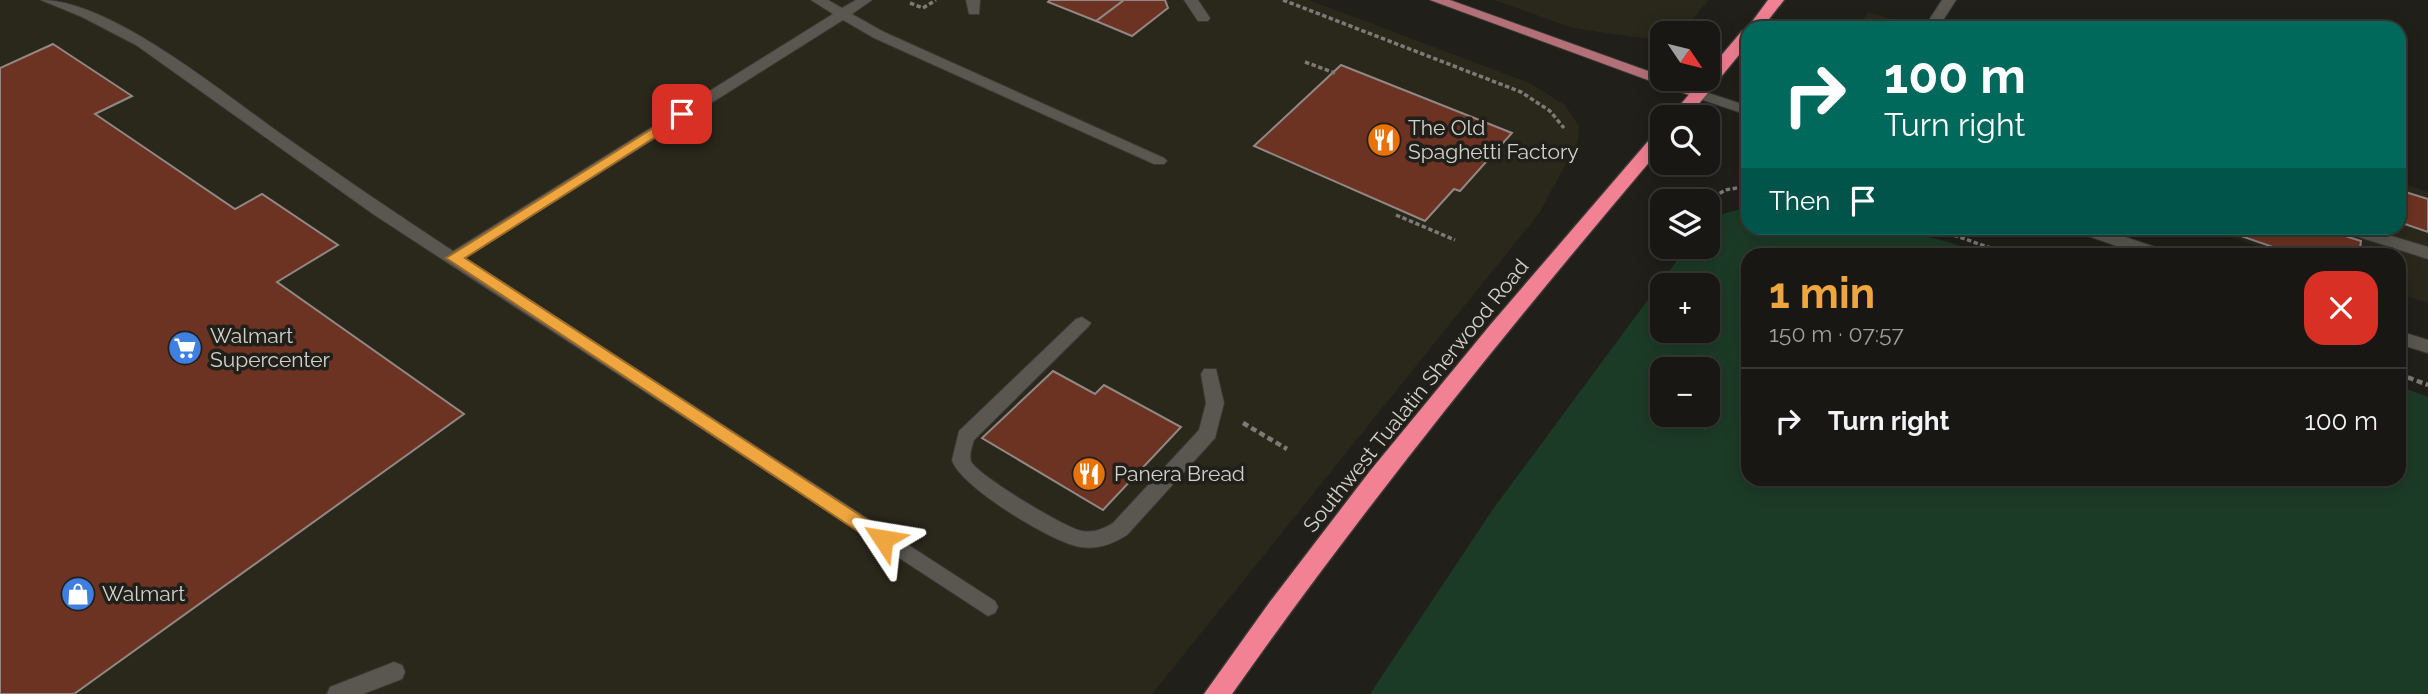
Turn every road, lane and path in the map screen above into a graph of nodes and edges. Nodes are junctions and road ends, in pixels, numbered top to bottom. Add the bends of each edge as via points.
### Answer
1 (48, 0) edge
2 (818, 0) edge
3 (865, 0) edge
4 (936, 0) edge
5 (1191, 0) edge
6 (1283, 0) edge
7 (1437, 0) edge
8 (1776, 0) edge
9 (1949, 0) edge
10 (910, 3) dead end
11 (842, 14) junction
12 (1203, 18) dead end
13 (1759, 21) edge
14 (1936, 21) edge
15 (1741, 43) edge
16 (1305, 62) dead end
17 (1335, 73) dead end
18 (1699, 94) junction
19 (1689, 105) edge
20 (1741, 109) edge
21 (1564, 128) dead end
22 (1650, 150) edge
23 (1159, 161) dead end
24 (1741, 187) edge
25 (1720, 193) edge
26 (1396, 215) dead end
27 (1954, 235) edge
28 (2103, 235) edge
29 (2371, 235) edge
30 (1455, 240) dead end
31 (1990, 248) edge
32 (2141, 248) edge
33 (2428, 253) edge
34 (454, 258) junction
35 (1082, 323) dead end
36 (2406, 339) edge
37 (2428, 347) edge
38 (1210, 374) dead end
39 (2406, 376) edge
40 (2428, 384) edge
41 (1240, 422) dead end
42 (1287, 449) dead end
43 (988, 607) dead end
44 (394, 672) dead end
45 (338, 694) edge
46 (1217, 694) edge

1 - 34 street via 87,14 141,43
2 - 11 street
3 - 11 street
4 - 10 path via 923,8
5 - 12 street
6 - 21 path via 1521,92 1558,117
7 - 18 main road
8 - 13 highway
9 - 14 street
11 - 23 street
11 - 34 street
15 - 18 highway
16 - 17 path
18 - 19 highway
18 - 20 street
22 - 46 highway, Southwest Tualatin Sherwood Road via 1339,527
24 - 25 path
26 - 30 path
27 - 31 path
28 - 32 street
29 - 33 street
34 - 43 street
35 - 38 street via 966,436 961,449 962,465 976,480 1074,538 1091,541 1120,529 1208,433 1215,403
36 - 37 street
39 - 40 path
41 - 42 path
44 - 45 street

